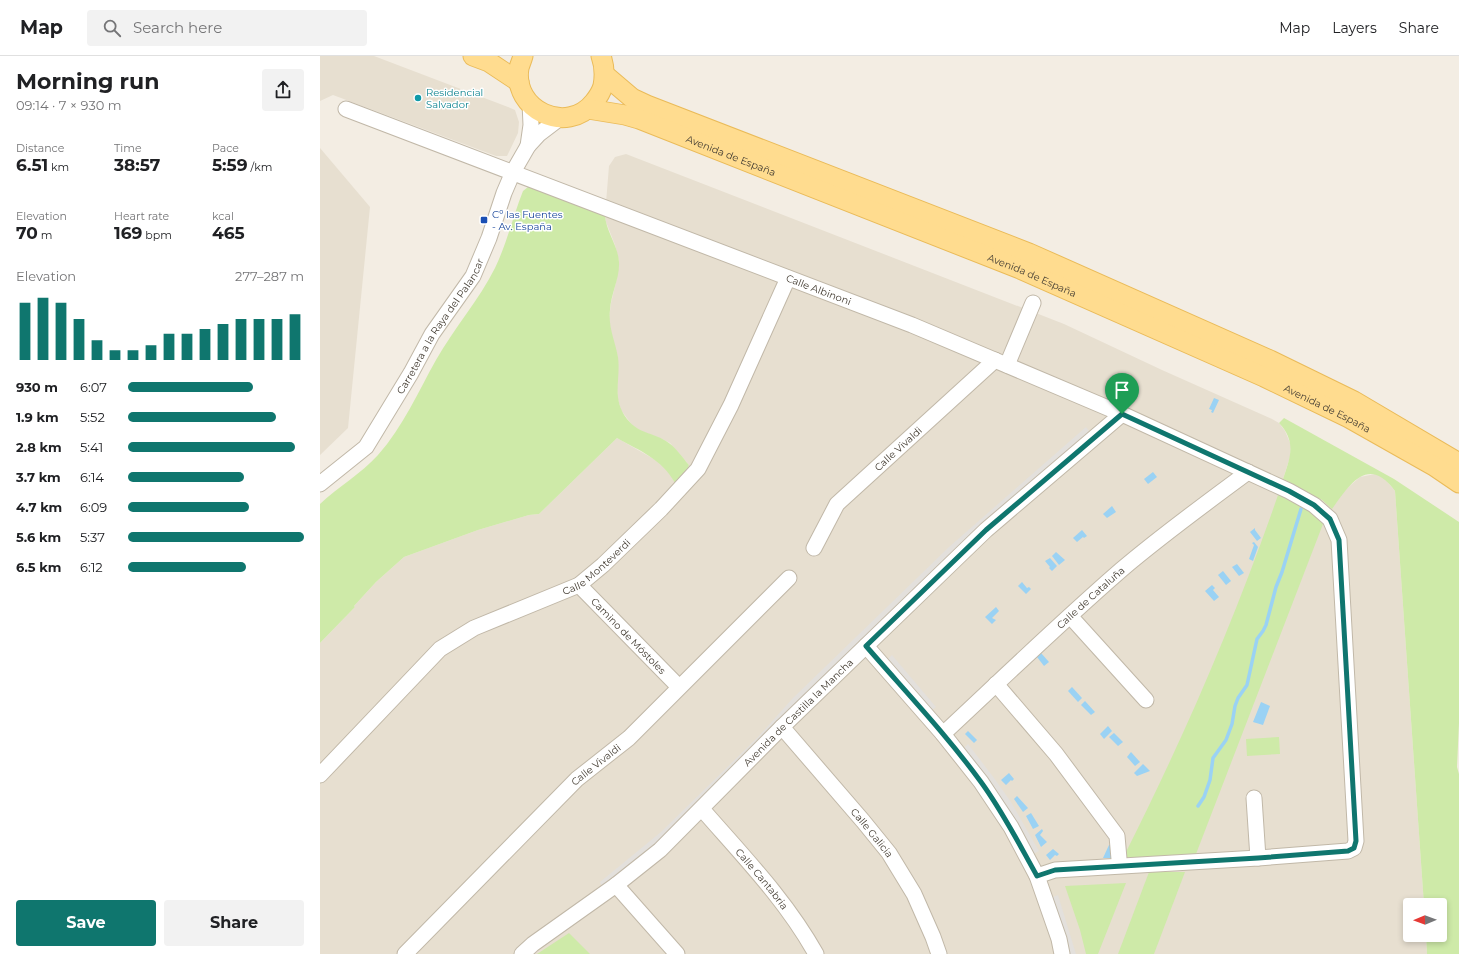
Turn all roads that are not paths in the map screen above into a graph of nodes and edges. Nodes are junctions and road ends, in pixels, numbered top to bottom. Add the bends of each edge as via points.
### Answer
1 (473, 56) edge
2 (523, 56) edge
3 (601, 56) edge
4 (605, 74) junction
5 (519, 82) junction
6 (530, 103) junction
7 (346, 109) dead end
8 (588, 109) junction
9 (560, 118) junction
10 (528, 146) junction
11 (513, 172) junction
12 (788, 278) junction
13 (1033, 303) dead end
14 (1001, 363) junction
15 (1122, 414) junction
16 (1459, 463) edge
17 (1248, 472) junction
18 (1459, 483) edge
19 (320, 484) edge
20 (814, 548) dead end
21 (789, 578) dead end
22 (578, 585) junction
23 (1070, 616) junction
24 (866, 646) junction
25 (996, 684) junction
26 (680, 687) junction
27 (1146, 700) dead end
28 (782, 727) junction
29 (943, 734) junction
30 (320, 775) edge
31 (1254, 798) dead end
32 (702, 809) junction
33 (1119, 858) dead end
34 (1258, 858) junction
35 (1037, 876) junction
36 (616, 886) junction
37 (405, 954) edge
38 (522, 954) edge
39 (677, 954) edge
40 (816, 954) edge
41 (939, 954) edge
42 (1062, 954) edge

1 - 5 main road via 489,62
2 - 5 main road via 519,68
3 - 4 main road
4 - 8 main road via 601,94
4 - 16 main road, Avenida de España via 632,98 647,105 1029,253 1270,360 1354,401
5 - 6 main road
6 - 9 main road via 538,111
6 - 10 street, Carretera a la Raya del Palancar via 531,125
7 - 11 street, Calle Albinoni
8 - 9 main road via 575,116
8 - 18 main road, Avenida de España via 639,119 1020,269 1264,377 1349,418
9 - 10 street, Carretera a la Raya del Palancar
10 - 11 street, Carretera a la Raya del Palancar
11 - 12 street, Calle Albinoni
11 - 19 street, Carretera a la Raya del Palancar via 473,276 432,334 366,447
12 - 14 street, Calle Albinoni via 912,325
12 - 22 street, Calle Monteverdi via 731,405 698,469 662,509
13 - 14 street
14 - 15 street, Calle Albinoni
14 - 20 street, Calle Vivaldi via 836,504
15 - 17 street, Calle Albinoni
15 - 24 street, Avenida de Castilla la Mancha via 986,530
17 - 23 street, Calle de Cataluña via 1122,569
17 - 34 street, Calle Albinoni via 1314,505 1330,519 1339,540 1356,841 1354,848 1348,851
21 - 26 street, Calle Vivaldi
22 - 26 street, Camino de Móstoles
22 - 30 street, Calle Monteverdi via 474,628 440,649
23 - 25 street, Calle de Cataluña
23 - 27 street
24 - 28 street, Avenida de Castilla la Mancha
24 - 29 street
25 - 29 street, Calle de Cataluña
25 - 33 street via 1056,754 1117,836
26 - 37 street, Calle Vivaldi via 629,738 577,779
28 - 32 street, Avenida de Castilla la Mancha
28 - 41 street, Calle Galicia via 889,854 914,894
29 - 35 street via 981,782 1011,826
31 - 34 street
32 - 36 street, Avenida de Castilla la Mancha via 660,850
32 - 40 street, Calle Cantabria via 780,899 804,932
34 - 35 street, Calle Albinoni via 1055,870
35 - 42 street
36 - 38 street, Avenida de Castilla la Mancha
36 - 39 street

